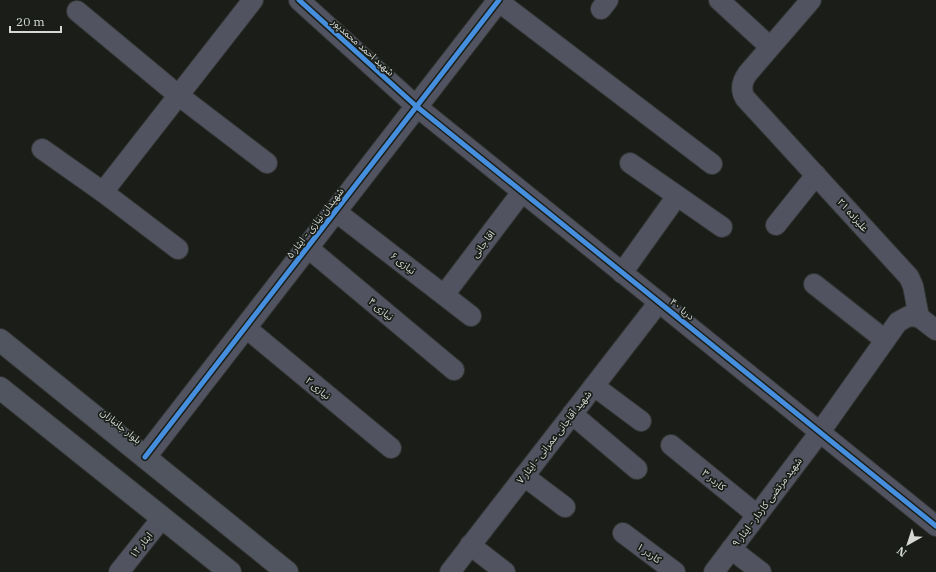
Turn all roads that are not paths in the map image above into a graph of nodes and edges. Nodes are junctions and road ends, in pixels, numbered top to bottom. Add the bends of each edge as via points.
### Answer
1 (253, 0) edge
2 (299, 0) edge
3 (499, 0) edge
4 (719, 0) edge
5 (811, 0) edge
6 (77, 12) dead end
7 (769, 46) junction
8 (178, 95) junction
9 (416, 106) junction
10 (42, 149) dead end
11 (267, 163) dead end
12 (630, 163) dead end
13 (712, 164) dead end
14 (816, 175) junction
15 (103, 192) junction
16 (522, 192) junction
17 (677, 196) junction
18 (335, 211) junction
19 (776, 225) dead end
20 (722, 227) dead end
21 (307, 248) junction
22 (178, 249) dead end
23 (622, 273) junction
24 (814, 284) dead end
25 (444, 295) junction
26 (659, 302) junction
27 (471, 316) dead end
28 (920, 317) junction
29 (245, 327) junction
30 (936, 330) edge
31 (0, 340) edge
32 (885, 340) junction
33 (454, 370) dead end
34 (594, 386) junction
35 (0, 388) edge
36 (572, 414) junction
37 (641, 421) dead end
38 (820, 432) junction
39 (670, 445) dead end
40 (391, 448) dead end
41 (145, 457) junction
42 (637, 469) dead end
43 (524, 476) junction
44 (565, 507) dead end
45 (757, 515) junction
46 (162, 518) junction
47 (936, 526) edge
48 (623, 533) dead end
49 (470, 545) junction
50 (731, 549) junction
51 (119, 572) edge
52 (230, 572) edge
53 (287, 572) edge
54 (450, 572) edge
55 (505, 572) edge
56 (675, 572) edge
57 (714, 572) edge
58 (761, 572) edge

1 - 8 street
2 - 9 street, شهید احمد محمدپور
3 - 9 street, شهیدان نیازی - ایثار ۵
3 - 13 street
4 - 7 street
5 - 7 street, علیزاده ۲۱
6 - 8 street
7 - 14 street, علیزاده ۲۱ via 744,78 742,93
8 - 11 street
8 - 15 street
9 - 16 street, دریا ۴۰
9 - 18 street, شهیدان نیازی - ایثار ۵
10 - 15 street
12 - 17 street
14 - 19 street
14 - 28 street, علیزاده ۲۱ via 909,277
15 - 22 street
16 - 23 street, دریا ۴۰
16 - 25 street, اقا جانی
17 - 20 street
17 - 23 street
18 - 21 street, شهیدان نیازی - ایثار ۵
18 - 25 street, نیازی ۶
21 - 29 street, شهیدان نیازی - ایثار ۵
21 - 33 street, نیازی ۴
23 - 26 street, دریا ۴۰
24 - 32 street
25 - 27 street, نیازی ۶
26 - 34 street, شهید آقاجانی عمرانی - ایثار ۷
26 - 38 street, دریا ۴۰
28 - 30 street
28 - 32 street via 909,316 902,319
29 - 40 street, نیازی ۲
29 - 41 street, شهیدان نیازی - ایثار ۵
31 - 41 main road, بلوار جانبازان
32 - 38 street
34 - 36 street, شهید آقاجانی عمرانی - ایثار ۷
34 - 37 street
35 - 46 main road
36 - 42 street
36 - 43 street, شهید آقاجانی عمرانی - ایثار ۷
38 - 45 street, شهید مرتضی کاردار - ایثار ۹
38 - 47 street, دریا ۴۰
39 - 45 street, کاردر ۳
41 - 53 main road, بلوار جانبازان
43 - 44 street
43 - 49 street, شهید آقاجانی عمرانی - ایثار ۷
45 - 50 street, شهید مرتضی کاردار - ایثار ۹
46 - 51 street, ایثار ۱۲
46 - 52 main road
48 - 56 street, کاردر ۱
49 - 54 street, شهید آقاجانی عمرانی - ایثار ۷
49 - 55 street
50 - 57 street, شهید مرتضی کاردار - ایثار ۹
50 - 58 street

